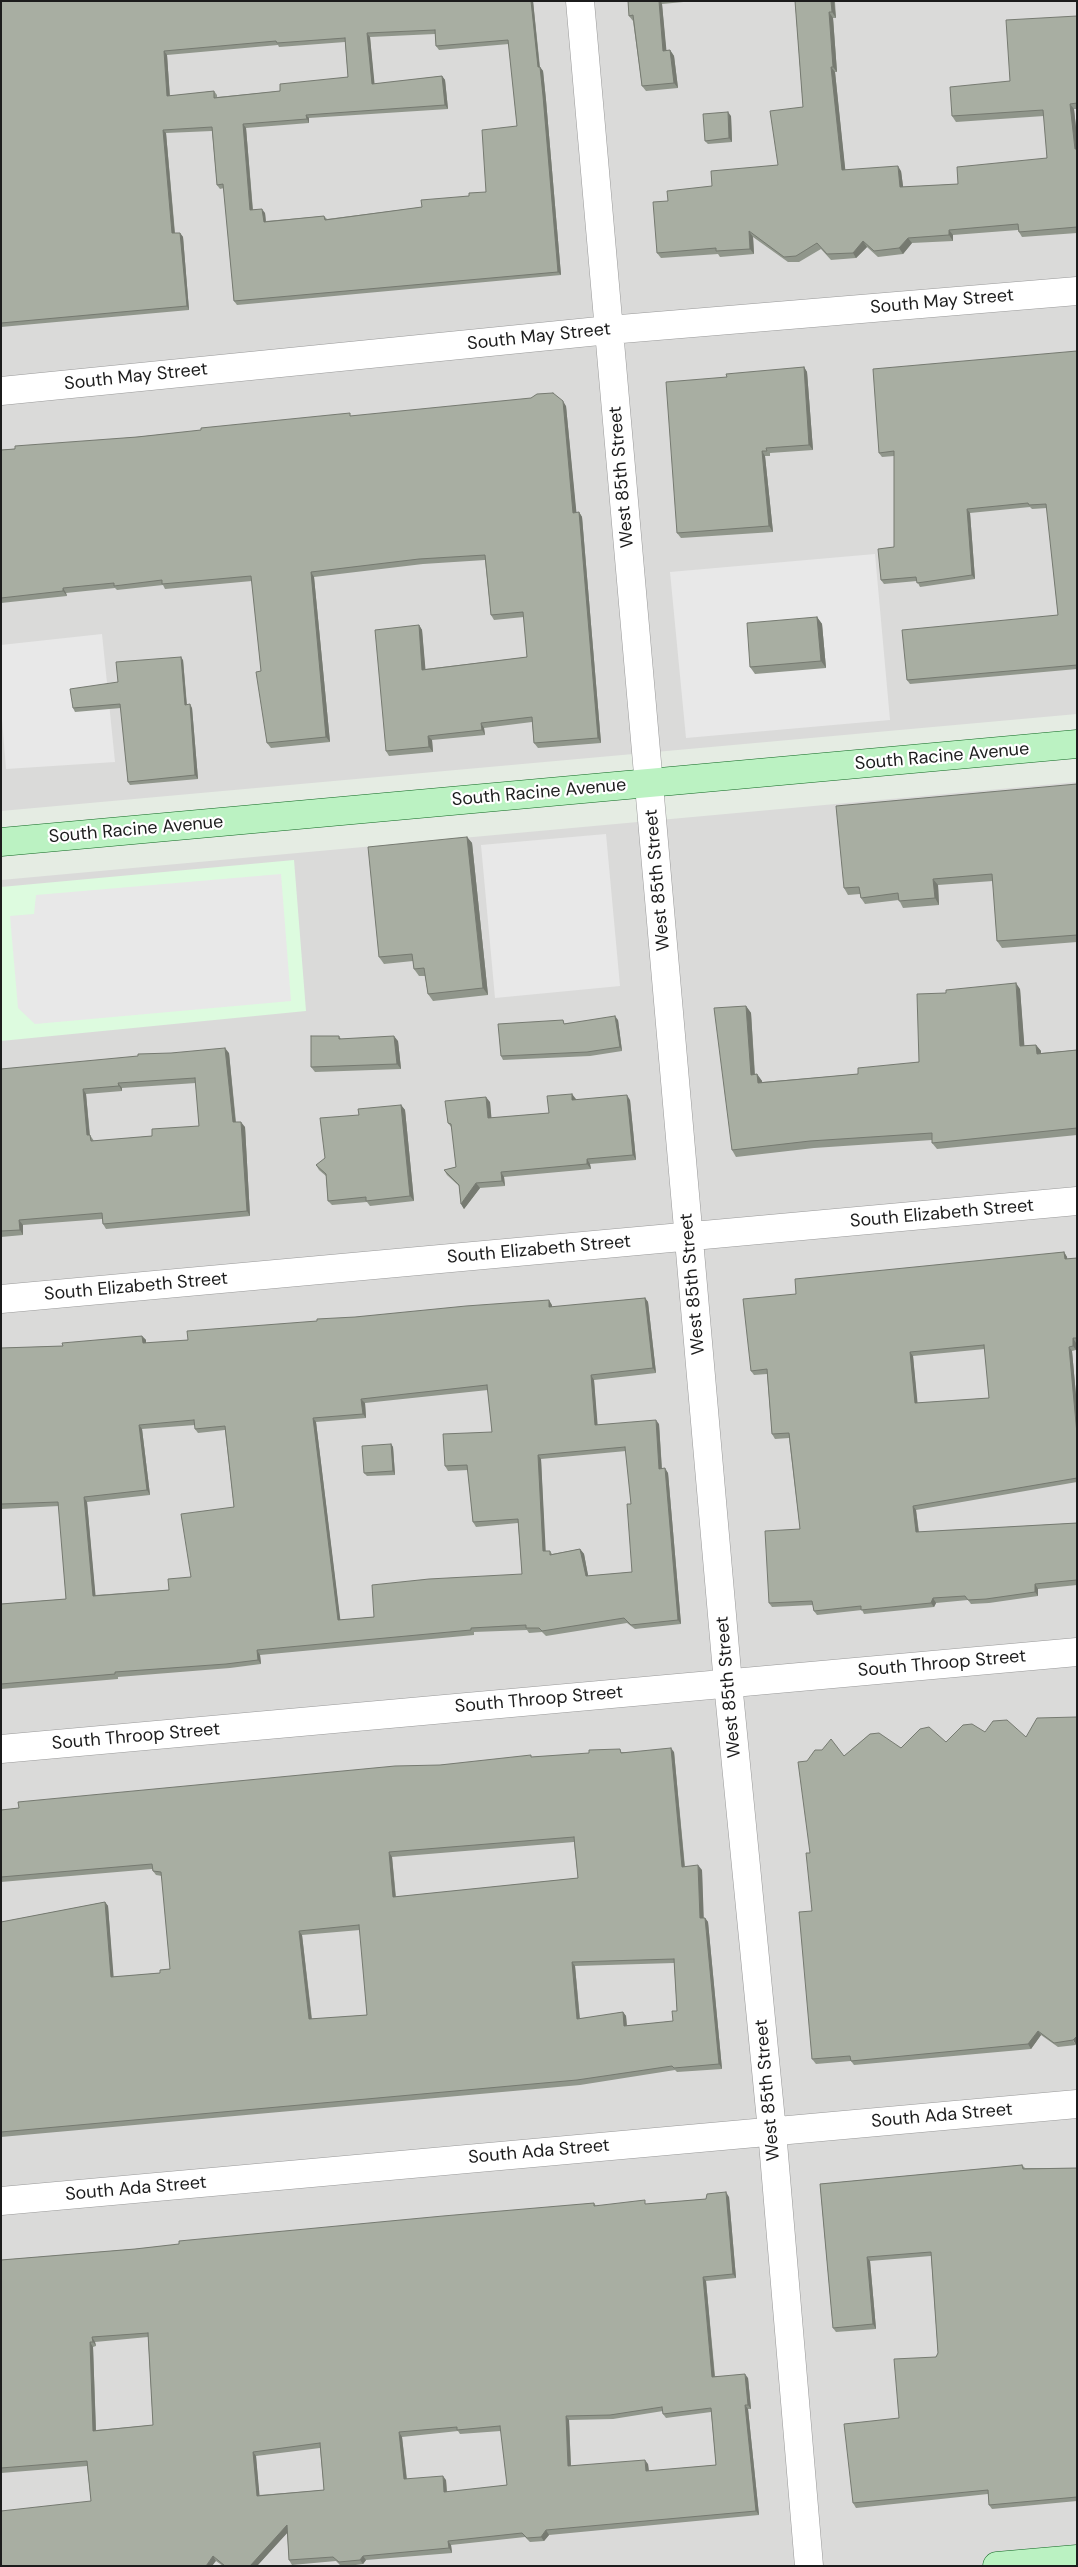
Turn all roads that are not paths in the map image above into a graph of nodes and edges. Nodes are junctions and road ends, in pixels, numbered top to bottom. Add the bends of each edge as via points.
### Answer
1 (580, 1) edge
2 (1077, 291) edge
3 (609, 330) junction
4 (1, 391) edge
5 (1077, 744) edge
6 (650, 783) junction
7 (1, 842) edge
8 (1077, 1202) edge
9 (689, 1237) junction
10 (1, 1299) edge
11 (1077, 1652) edge
12 (728, 1683) junction
13 (1, 1749) edge
14 (1077, 2104) edge
15 (772, 2131) junction
16 (1, 2201) edge
17 (1077, 2558) edge
18 (809, 2566) edge
19 (997, 2566) edge

1 - 3 street, West 85th Street
2 - 3 street, South May Street
3 - 4 street, South May Street
3 - 6 street, West 85th Street
5 - 6 street, South Racine Avenue
6 - 7 street, South Racine Avenue
6 - 9 street, West 85th Street
8 - 9 street, South Elizabeth Street
9 - 10 street, South Elizabeth Street
9 - 12 street, West 85th Street
11 - 12 street, South Throop Street
12 - 13 street, South Throop Street
12 - 15 street, West 85th Street
14 - 15 street, South Ada Street
15 - 16 street, South Ada Street
15 - 18 street, West 85th Street
17 - 19 street

